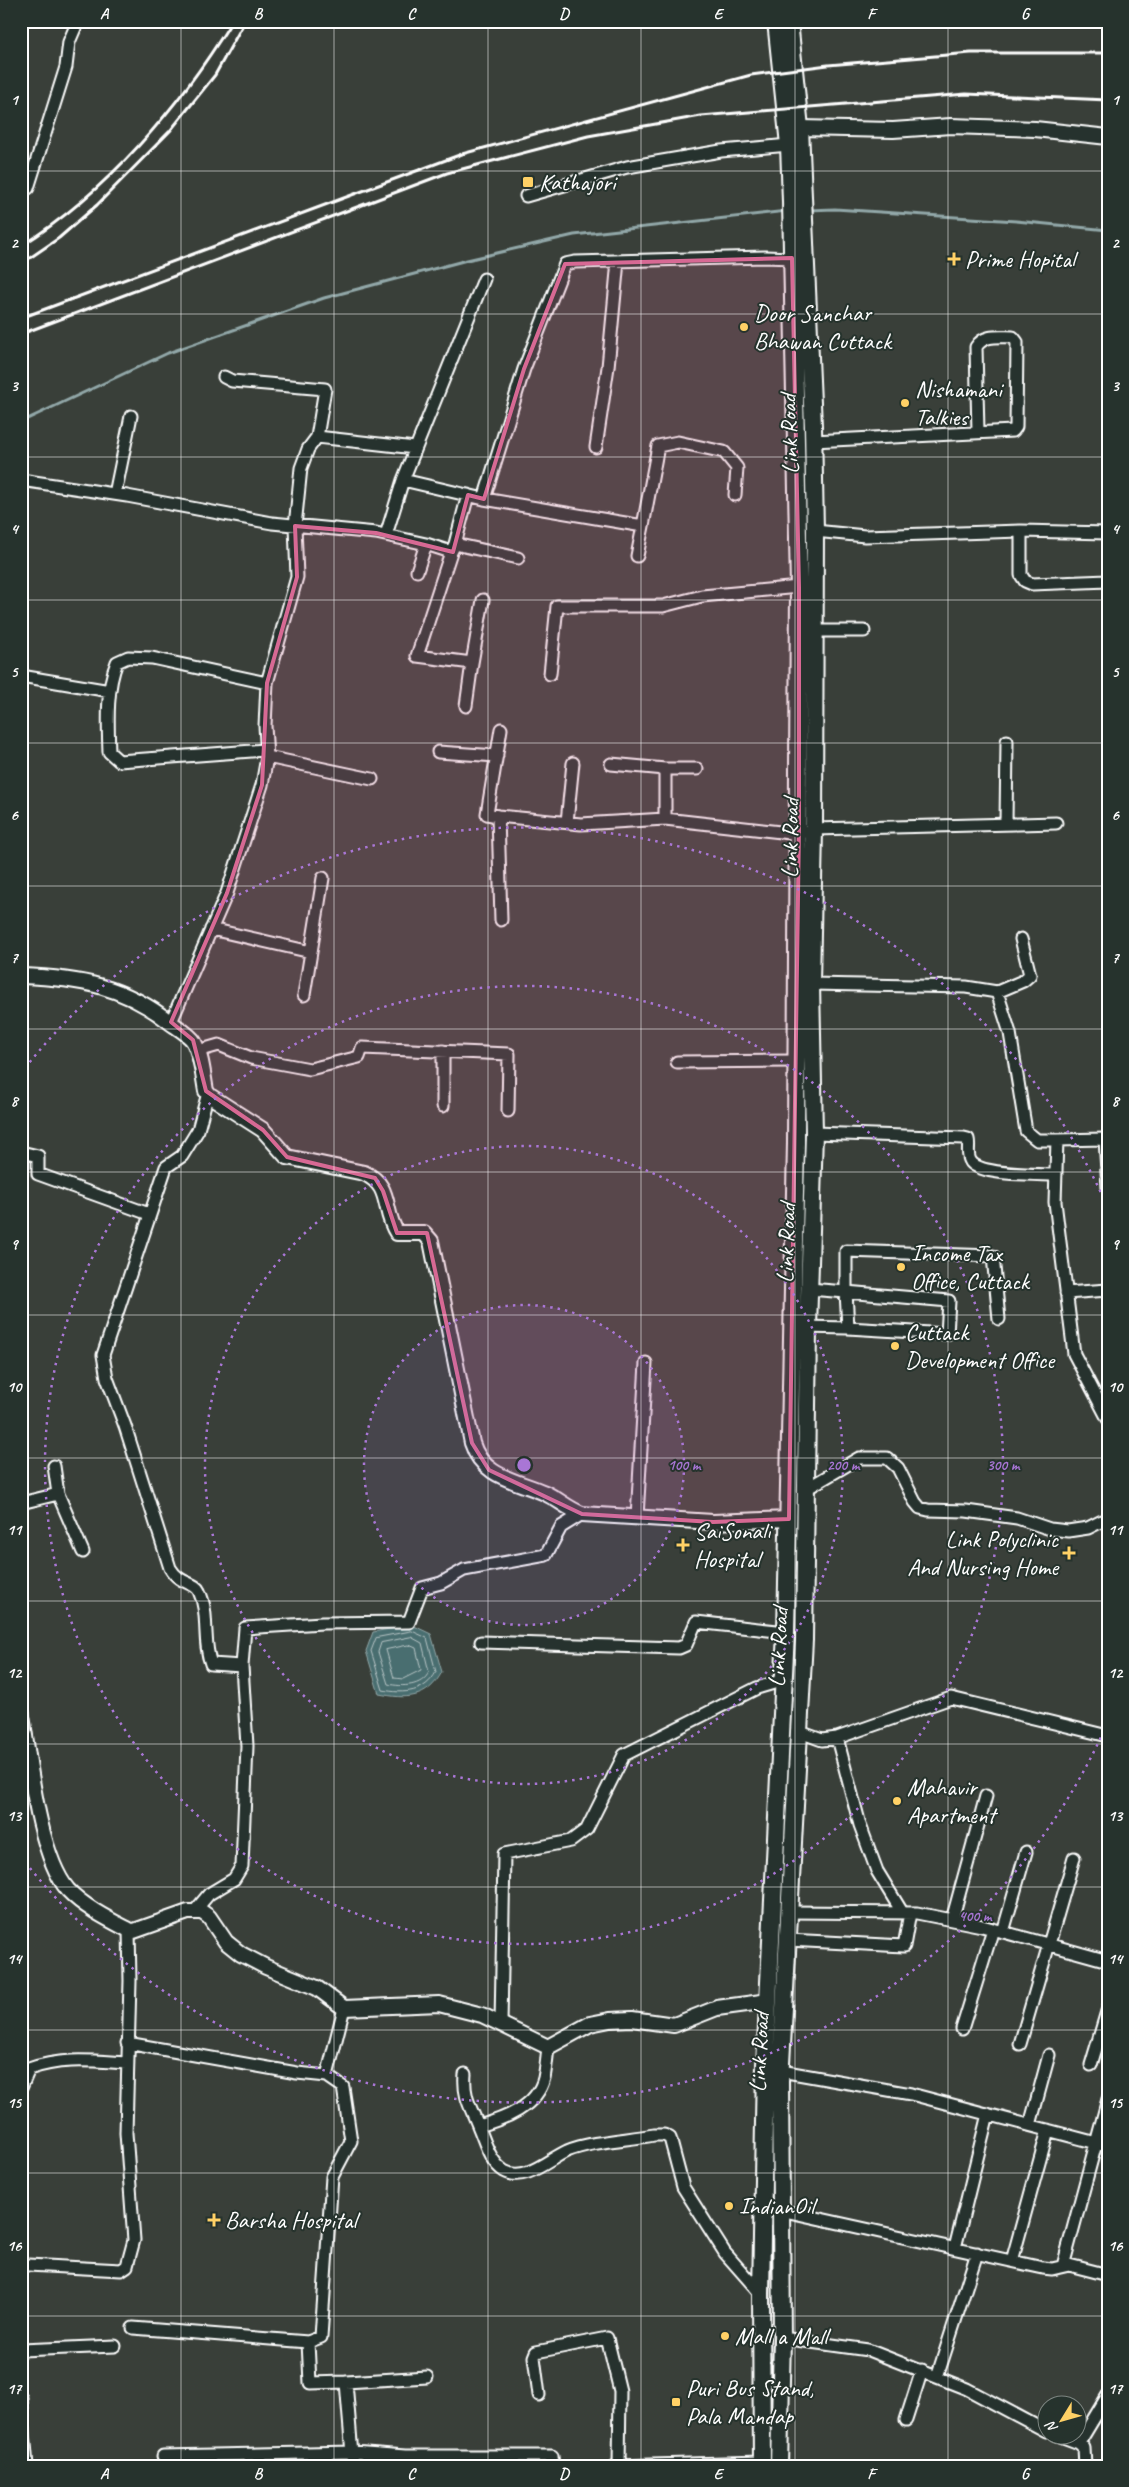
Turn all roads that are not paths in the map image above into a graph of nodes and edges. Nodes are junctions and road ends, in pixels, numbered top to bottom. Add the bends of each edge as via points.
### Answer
1 (78, 21) edge
2 (776, 21) edge
3 (789, 21) edge
4 (800, 128) junction
5 (1108, 136) edge
6 (789, 145) junction
7 (28, 188) dead end
8 (526, 196) dead end
9 (797, 200) junction
10 (798, 232) junction
11 (792, 258) junction
12 (618, 261) junction
13 (484, 279) dead end
14 (224, 377) dead end
15 (131, 416) dead end
16 (978, 432) junction
17 (317, 437) junction
18 (813, 441) junction
19 (596, 447) dead end
20 (415, 448) junction
21 (21, 480) edge
22 (403, 480) junction
23 (115, 494) junction
24 (468, 495) junction
25 (735, 495) dead end
26 (484, 499) junction
27 (295, 526) junction
28 (642, 526) junction
29 (815, 531) junction
30 (1021, 531) junction
31 (1108, 533) edge
32 (386, 535) junction
33 (426, 544) junction
34 (453, 548) junction
35 (637, 556) dead end
36 (518, 558) dead end
37 (418, 571) dead end
38 (1108, 581) edge
39 (800, 587) junction
40 (483, 600) dead end
41 (815, 631) junction
42 (864, 631) dead end
43 (472, 663) junction
44 (550, 674) dead end
45 (21, 676) edge
46 (267, 683) junction
47 (110, 690) junction
48 (466, 706) dead end
49 (501, 729) dead end
50 (1007, 741) dead end
51 (438, 752) dead end
52 (266, 753) junction
53 (496, 756) junction
54 (573, 763) dead end
55 (611, 764) dead end
56 (665, 769) junction
57 (697, 769) dead end
58 (372, 779) dead end
59 (498, 816) junction
60 (665, 819) junction
61 (567, 822) junction
62 (1056, 823) dead end
63 (1006, 824) junction
64 (806, 832) junction
65 (323, 878) dead end
66 (501, 920) dead end
67 (211, 929) junction
68 (1021, 939) dead end
69 (311, 952) junction
70 (21, 976) edge
71 (811, 984) junction
72 (997, 992) junction
73 (304, 995) dead end
74 (171, 1022) junction
75 (443, 1051) junction
76 (198, 1052) junction
77 (796, 1061) junction
78 (677, 1062) dead end
79 (208, 1093) junction
80 (442, 1106) dead end
81 (508, 1111) dead end
82 (814, 1133) junction
83 (1058, 1140) junction
84 (21, 1152) edge
85 (1056, 1175) junction
86 (1108, 1188) edge
87 (149, 1214) junction
88 (809, 1289) junction
89 (1108, 1290) edge
90 (846, 1292) junction
91 (1066, 1293) junction
92 (999, 1319) dead end
93 (791, 1327) junction
94 (808, 1328) junction
95 (848, 1328) junction
96 (646, 1363) dead end
97 (1108, 1419) edge
98 (54, 1466) dead end
99 (806, 1490) junction
100 (58, 1494) junction
101 (21, 1502) edge
102 (582, 1514) junction
103 (637, 1516) junction
104 (1108, 1518) edge
105 (788, 1519) junction
106 (83, 1552) dead end
107 (786, 1632) junction
108 (481, 1642) dead end
109 (242, 1666) junction
110 (784, 1680) junction
111 (21, 1710) edge
112 (782, 1716) junction
113 (798, 1725) junction
114 (1108, 1736) edge
115 (837, 1738) junction
116 (986, 1796) dead end
117 (1026, 1852) dead end
118 (1074, 1858) dead end
119 (194, 1912) junction
120 (788, 1912) junction
121 (906, 1912) junction
122 (952, 1920) junction
123 (128, 1930) junction
124 (998, 1930) junction
125 (788, 1940) junction
126 (1050, 1945) junction
127 (1108, 1961) edge
128 (769, 2000) junction
129 (344, 2008) junction
130 (1108, 2008) edge
131 (501, 2024) junction
132 (962, 2029) dead end
133 (128, 2043) junction
134 (1020, 2044) dead end
135 (548, 2047) junction
136 (1049, 2055) dead end
137 (127, 2063) junction
138 (1090, 2066) dead end
139 (781, 2071) junction
140 (465, 2074) dead end
141 (327, 2076) junction
142 (21, 2088) edge
143 (1108, 2099) edge
144 (988, 2114) junction
145 (1030, 2125) junction
146 (479, 2126) junction
147 (1048, 2130) junction
148 (1096, 2143) junction
149 (1108, 2146) edge
150 (780, 2210) junction
151 (955, 2248) junction
152 (977, 2253) junction
153 (1012, 2261) junction
154 (28, 2264) dead end
155 (1063, 2266) junction
156 (1108, 2274) edge
157 (761, 2294) junction
158 (133, 2328) dead end
159 (782, 2338) junction
160 (308, 2342) junction
161 (115, 2346) dead end
162 (21, 2350) edge
163 (922, 2370) junction
164 (938, 2376) junction
165 (427, 2377) dead end
166 (346, 2382) junction
167 (539, 2395) dead end
168 (1108, 2395) edge
169 (21, 2398) edge
170 (906, 2420) dead end
171 (1036, 2426) edge
172 (1086, 2433) edge
173 (1081, 2444) edge
174 (353, 2452) junction
175 (163, 2456) dead end
176 (412, 2461) edge
177 (762, 2464) edge
178 (27, 2466) edge
179 (353, 2466) edge
180 (553, 2466) edge
181 (615, 2466) edge
182 (619, 2466) edge
183 (779, 2466) edge
184 (1085, 2466) edge

1 - 7 street via 69,42 66,67
2 - 6 main road, Link Road
3 - 4 main road, Link Road
4 - 5 street via 893,130 951,126
4 - 9 main road, Link Road
6 - 8 street via 722,151 627,167
6 - 9 main road, Link Road
9 - 10 main road, Link Road
10 - 11 main road, Link Road
10 - 18 main road, Link Road
11 - 12 street
11 - 39 main road, Link Road
12 - 19 street via 608,367
12 - 26 street via 565,264 524,369
13 - 20 street
14 - 17 street via 238,382 325,389
15 - 23 street
16 - 16 street via 1012,431 1016,427 1017,342 1013,337 988,337 976,347
16 - 18 street
17 - 20 street
17 - 27 street via 301,468
18 - 29 main road, Link Road
20 - 22 street
21 - 23 street
22 - 24 street
22 - 32 street
23 - 27 street
24 - 26 street
24 - 34 street
25 - 28 street via 737,468 724,452 678,442 658,446
26 - 28 street
27 - 32 street
27 - 46 street via 297,577
28 - 35 street
29 - 30 street via 865,536
29 - 41 main road, Link Road
30 - 31 street
30 - 38 street via 1022,575 1025,580 1032,584
32 - 33 street
33 - 34 street
33 - 37 street
34 - 36 street
34 - 43 street via 417,656
39 - 44 street via 702,596 663,606 557,606
39 - 64 main road, Link Road
40 - 43 street
41 - 42 street
41 - 64 main road, Link Road
43 - 48 street
45 - 47 street
46 - 47 street via 152,658 128,657 117,662
46 - 52 street
47 - 52 street via 110,752 118,761
49 - 53 street
50 - 63 street
51 - 53 street
52 - 58 street
52 - 67 street via 262,784 246,837 227,894
53 - 59 street via 487,814
54 - 61 street
55 - 56 street
56 - 57 street
56 - 60 street
59 - 61 street
59 - 66 street
60 - 61 street
60 - 64 street
62 - 63 street
63 - 64 street
64 - 71 main road, Link Road
64 - 77 main road, Link Road
65 - 69 street
67 - 69 street
67 - 74 street
68 - 72 street via 1030,975
69 - 73 street
70 - 74 street via 62,977 121,992 152,1007
71 - 72 street via 966,987
71 - 82 main road, Link Road
72 - 83 street via 1010,1034 1026,1131 1037,1140
74 - 76 street via 193,1040
75 - 76 street via 362,1048 359,1057 310,1069 251,1058 219,1045
75 - 80 street
75 - 81 street via 509,1054
76 - 79 street
77 - 78 street
77 - 93 main road, Link Road
79 - 87 street via 198,1130 182,1156 166,1167
79 - 102 street via 263,1130 287,1157 375,1178 384,1191 397,1233 424,1233 428,1237 475,1453 499,1477 547,1494
82 - 85 street via 964,1138 970,1145 968,1153 972,1162 978,1167 991,1171
82 - 88 main road, Link Road
83 - 85 street
83 - 86 street via 1104,1139
84 - 87 street via 38,1156 38,1174
85 - 91 street via 1055,1202
87 - 109 street via 103,1355 104,1367 170,1568 180,1581 196,1586 199,1591 204,1606 211,1664
88 - 90 street
88 - 94 main road, Link Road
89 - 91 street
90 - 92 street via 846,1251 993,1256
90 - 95 street
90 - 95 street via 949,1300 947,1334
91 - 97 street via 1074,1354
93 - 94 street
93 - 105 main road, Link Road
94 - 95 street
94 - 99 main road, Link Road
96 - 103 street
98 - 100 street
99 - 104 street via 859,1458 887,1458 898,1468 915,1502 928,1510 1017,1518 1050,1529 1068,1531 1088,1528
99 - 113 main road, Link Road via 804,1640
100 - 101 street
100 - 106 street
102 - 103 street
102 - 109 street via 561,1527 546,1555 464,1570 422,1588 409,1622 245,1628
103 - 105 street via 713,1522
105 - 107 main road, Link Road
107 - 108 street via 696,1622 686,1645 679,1648
107 - 110 main road, Link Road
109 - 119 street via 247,1746 242,1866 234,1879 209,1894
110 - 112 main road, Link Road
110 - 131 street via 757,1688 624,1755 587,1829 571,1841 504,1854
111 - 123 street via 35,1793 57,1872 68,1890
112 - 113 main road
112 - 128 main road, Link Road
113 - 115 street via 822,1740
113 - 120 main road, Link Road
114 - 115 street via 951,1698
115 - 121 street via 873,1862
116 - 122 street
117 - 124 street
118 - 126 street
119 - 123 street via 169,1917 134,1931
119 - 129 street via 202,1912 209,1917 226,1942 241,1954 317,1988
120 - 121 street
120 - 125 main road, Link Road
121 - 122 street
121 - 125 street via 904,1946
122 - 124 street
123 - 133 street
124 - 126 street
124 - 132 street
125 - 139 main road, Link Road
126 - 127 street
126 - 134 street
128 - 135 street via 717,2008 674,2025 632,2019 590,2024
128 - 157 main road, Link Road
129 - 131 street via 439,2004 482,2015
129 - 141 street
130 - 138 street
131 - 135 street
133 - 137 street
133 - 141 street
135 - 146 street via 544,2079 538,2094 514,2113
136 - 145 street
137 - 142 street via 47,2062 29,2070
137 - 154 street via 126,2133 134,2240 127,2266 121,2270
139 - 144 street via 911,2094
139 - 150 main road, Link Road
140 - 146 street via 464,2088 469,2109
141 - 160 street via 343,2087 351,2141 332,2177 321,2337
143 - 148 street
144 - 145 street
144 - 151 street
145 - 147 street
146 - 157 street via 492,2159 503,2171 516,2174 531,2171 580,2147 654,2135 670,2138 683,2187 725,2253
147 - 148 street
147 - 153 street
148 - 149 street
148 - 155 street
150 - 151 street
150 - 159 main road, Link Road
151 - 152 street
152 - 153 street
152 - 164 street
153 - 155 street via 1052,2269
155 - 156 street
157 - 177 main road, Link Road
158 - 160 street
159 - 163 street via 868,2350
159 - 183 main road, Link Road
160 - 166 street via 310,2383
161 - 162 street
163 - 164 street
163 - 170 street
164 - 171 street
165 - 166 street
166 - 174 street
167 - 182 street via 536,2352 607,2338 620,2391
168 - 172 street
169 - 178 street
173 - 184 street
174 - 175 street
174 - 176 street
174 - 179 street
176 - 180 street via 552,2456
177 - 182 street
181 - 182 street

